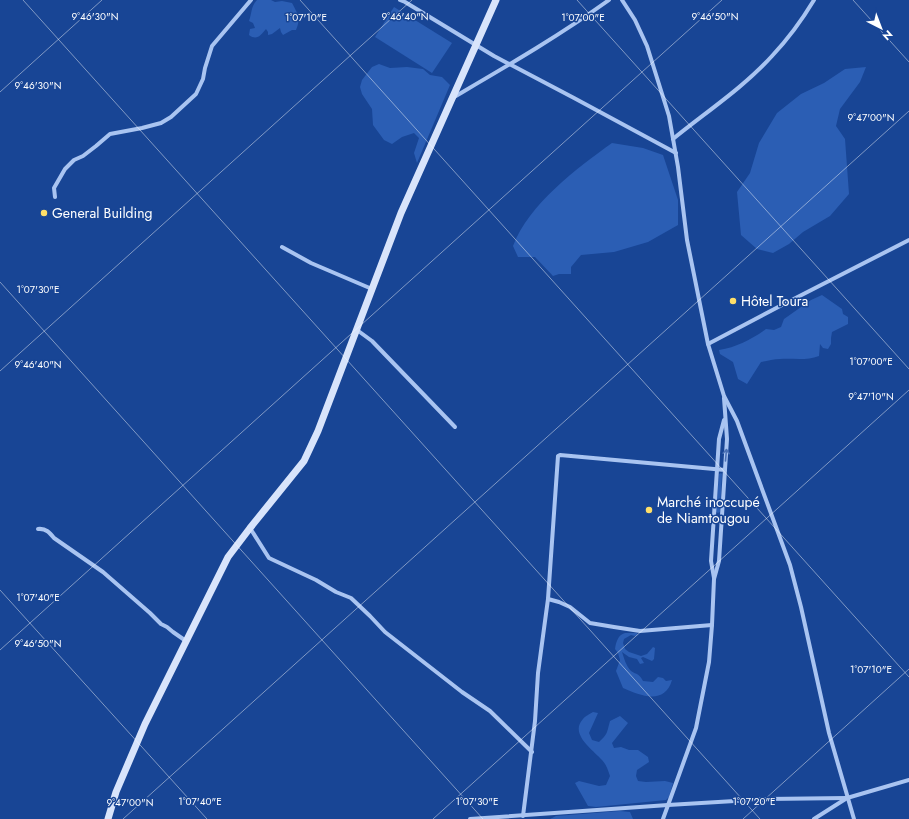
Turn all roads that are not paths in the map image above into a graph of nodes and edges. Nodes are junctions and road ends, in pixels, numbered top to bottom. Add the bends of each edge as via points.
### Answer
1 (251, 0) edge
2 (400, 0) edge
3 (496, 0) edge
4 (609, 0) edge
5 (622, 0) edge
6 (814, 0) edge
7 (475, 44) junction
8 (511, 64) junction
9 (454, 97) junction
10 (673, 139) junction
11 (676, 153) junction
12 (55, 197) dead end
13 (909, 240) edge
14 (282, 247) dead end
15 (372, 289) junction
16 (357, 330) junction
17 (708, 344) junction
18 (724, 396) junction
19 (725, 418) junction
20 (455, 427) dead end
21 (717, 469) junction
22 (725, 470) junction
23 (714, 516) junction
24 (722, 516) junction
25 (250, 528) junction
26 (38, 529) dead end
27 (711, 549) junction
28 (720, 550) junction
29 (714, 579) junction
30 (548, 599) junction
31 (712, 625) junction
32 (186, 641) junction
33 (532, 752) junction
34 (909, 780) edge
35 (847, 798) junction
36 (668, 805) junction
37 (523, 816) junction
38 (108, 819) edge
39 (470, 819) edge
40 (664, 819) edge
41 (814, 819) edge
42 (854, 819) edge

1 - 12 street via 212,46 196,94 161,123 110,134 83,156 74,160 65,169 54,188
2 - 7 street
3 - 7 main road
4 - 8 street
5 - 10 street via 647,46 669,116
6 - 10 street via 789,37 771,57
7 - 8 street
7 - 9 main road
8 - 9 street
8 - 11 street
9 - 15 main road via 401,214
10 - 11 street
11 - 17 street via 687,240
13 - 17 street
14 - 15 street
15 - 16 main road
16 - 20 street via 372,341
16 - 25 main road via 304,462
17 - 18 street
18 - 19 street
18 - 35 street via 736,421 790,566
19 - 21 street via 719,439
22 -> 19 street
21 - 22 street
21 - 23 street
21 - 30 street via 560,454 555,487
22 - 24 street
23 - 24 street
23 - 27 street
24 - 28 street
25 - 32 main road via 228,557
25 - 33 street via 269,558 351,598 386,632 490,711
26 - 32 street via 48,531 54,538 103,572 160,624
27 - 28 street
27 - 29 street
28 - 29 street
29 - 31 street
30 - 31 street via 570,607 590,622 614,627 640,631
30 - 33 street via 538,673
31 - 36 street via 709,662 696,728
32 - 38 main road via 145,724 116,792
33 - 37 street
34 - 35 street
35 - 36 street via 767,799
35 - 41 street
35 - 42 street
36 - 37 street
36 - 40 street
37 - 39 street

